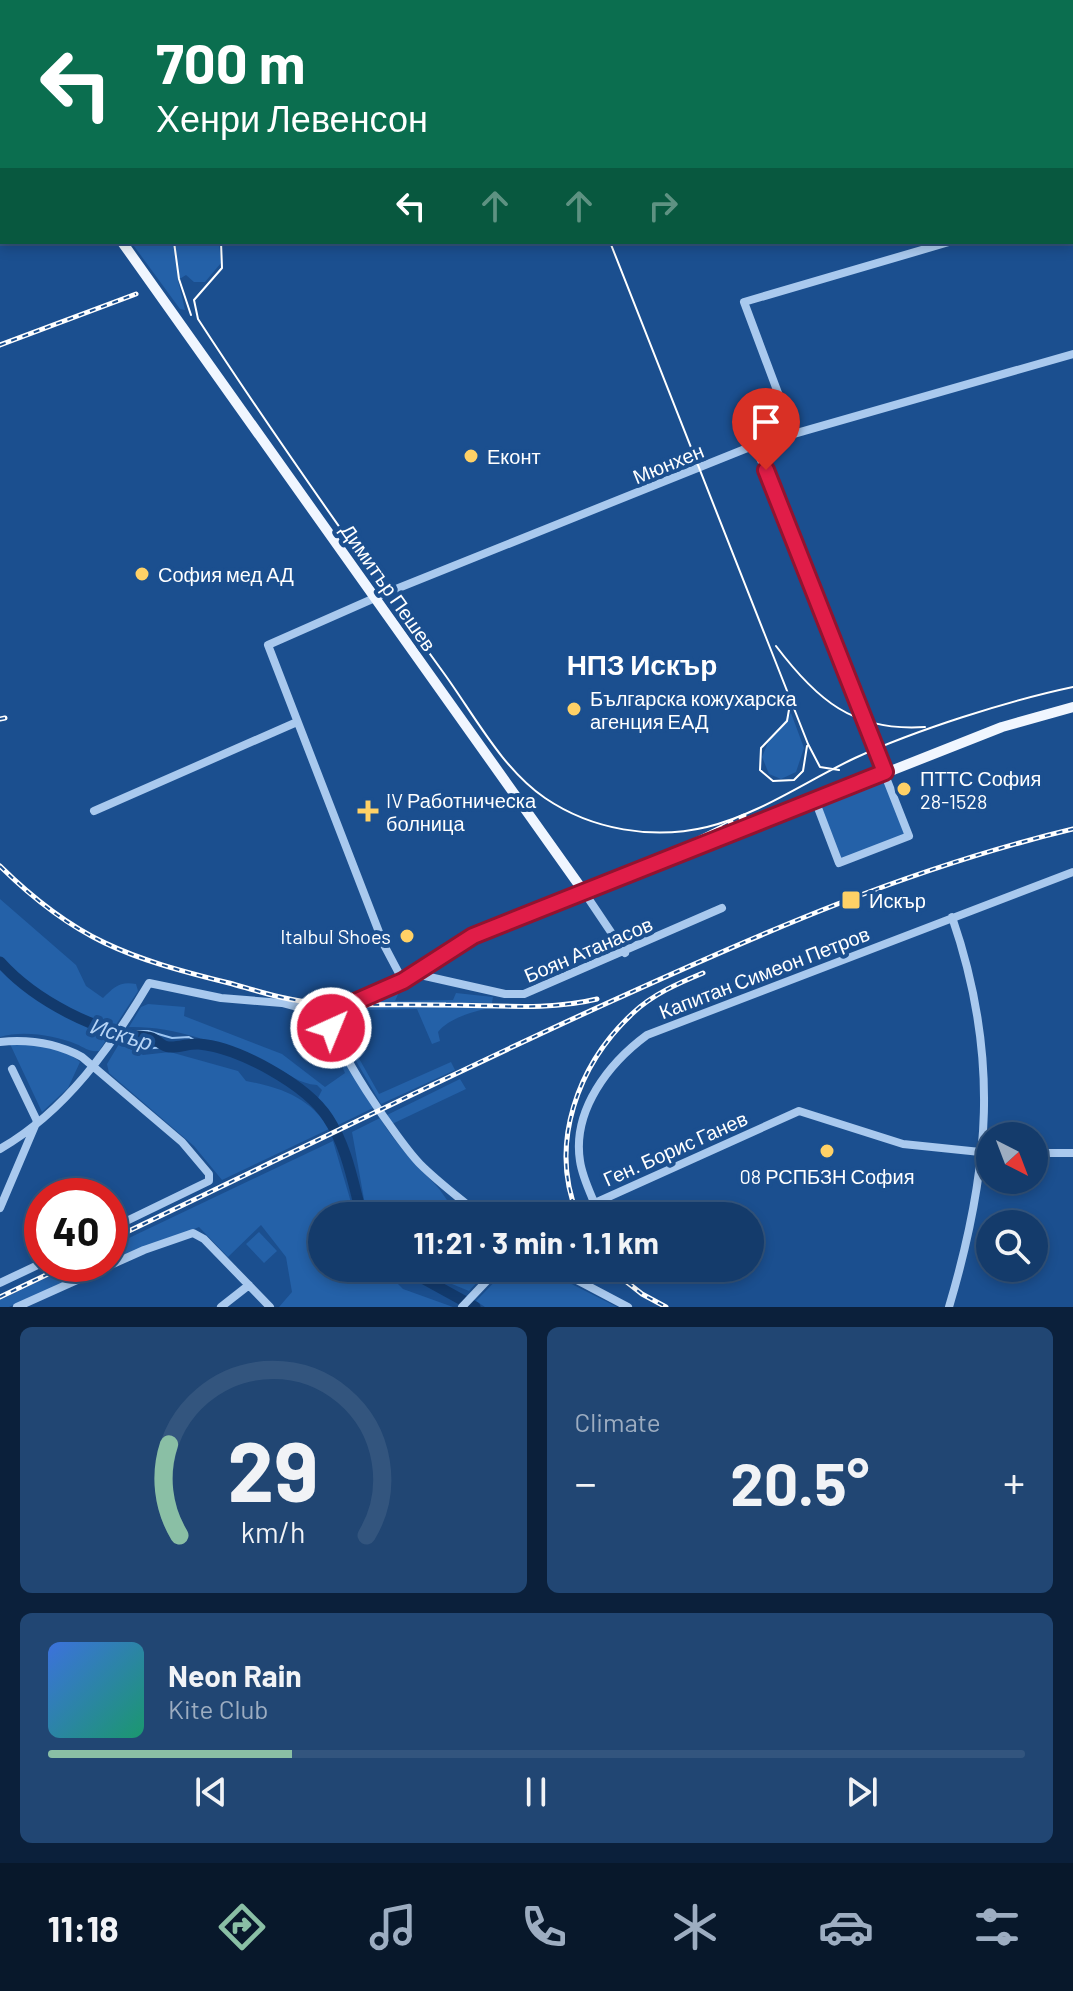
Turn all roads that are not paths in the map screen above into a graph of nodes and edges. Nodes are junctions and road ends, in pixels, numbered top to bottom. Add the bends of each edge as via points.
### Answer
1 (123, 244) edge
2 (942, 244) edge
3 (1073, 354) edge
4 (793, 433) junction
5 (755, 445) junction
6 (375, 597) junction
7 (1073, 707) edge
8 (297, 722) junction
9 (885, 772) junction
10 (815, 800) junction
11 (94, 811) dead end
12 (1073, 872) edge
13 (584, 892) junction
14 (722, 908) dead end
15 (952, 917) junction
16 (625, 953) junction
17 (415, 974) junction
18 (403, 981) junction
19 (332, 1016) junction
20 (0, 1042) edge
21 (94, 1067) junction
22 (12, 1069) dead end
23 (37, 1121) junction
24 (986, 1122) edge
25 (0, 1149) edge
26 (976, 1152) edge
27 (1048, 1153) edge
28 (1073, 1153) edge
29 (979, 1194) edge
30 (465, 1202) edge
31 (594, 1202) joint
32 (0, 1208) edge
33 (128, 1220) edge
34 (24, 1272) edge
35 (486, 1282) edge
36 (581, 1282) edge
37 (0, 1283) edge
38 (249, 1285) junction
39 (18, 1307) edge
40 (221, 1307) edge
41 (270, 1307) edge
42 (462, 1307) edge
43 (628, 1307) edge
44 (949, 1307) edge

1 - 6 main road, Димитър Пешев
2 - 4 street via 744,302
3 - 4 street, Мюнхен
4 - 5 street, Мюнхен
5 - 6 street, Мюнхен
5 - 9 street
6 - 8 street, Мюнхен via 268,645
6 - 13 main road, Димитър Пешев
7 - 9 main road via 1002,727
8 - 11 street
8 - 18 street
9 - 10 main road
9 - 10 street via 909,836 839,863
10 - 13 main road
12 - 15 street, Капитан Симеон Петров
13 - 16 street, Димитър Пешев
13 - 17 street via 473,936
14 - 16 street, Боян Атанасов
15 - 24 street via 973,986
15 - 31 street, Капитан Симеон Петров via 678,1022 623,1052 593,1095 579,1143
16 - 17 street, Боян Атанасов via 517,995
17 - 18 street
18 - 19 street
19 - 21 street via 149,983
19 - 30 street via 334,1034 388,1125 419,1163
20 - 21 street via 54,1045
21 - 23 street
21 - 33 street via 182,1142 211,1177
22 - 23 street
23 - 25 street
23 - 32 street
26 - 31 street, Ген. Борис Ганев via 903,1144 799,1111
27 - 28 street
29 - 44 street
34 - 37 street
35 - 42 street
36 - 43 street
38 - 39 street via 193,1233
38 - 40 street
38 - 41 street

